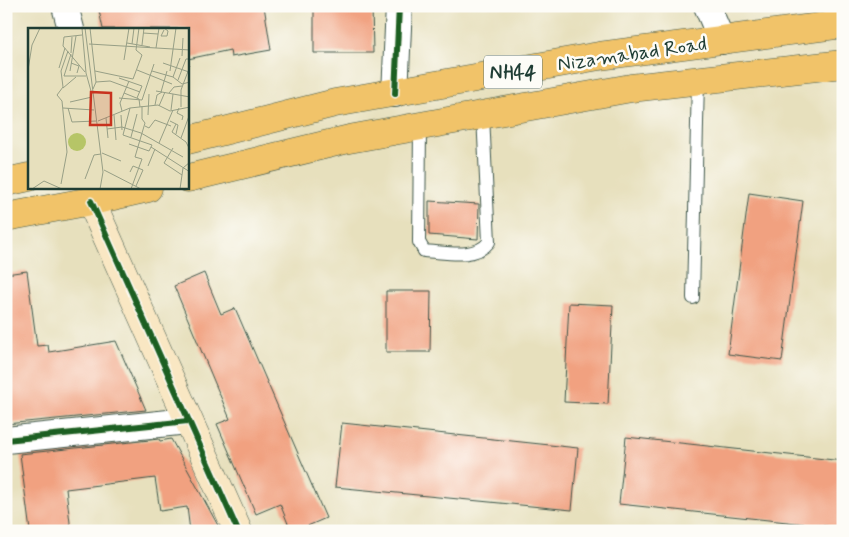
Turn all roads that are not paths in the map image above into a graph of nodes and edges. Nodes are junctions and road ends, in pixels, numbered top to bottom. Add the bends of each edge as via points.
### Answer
1 (64, 6) edge
2 (399, 6) edge
3 (707, 6) edge
4 (843, 24) edge
5 (71, 28) edge
6 (722, 41) junction
7 (843, 64) edge
8 (698, 80) junction
9 (395, 94) junction
10 (483, 114) junction
11 (420, 126) junction
12 (189, 140) edge
13 (28, 177) edge
14 (189, 178) edge
15 (6, 182) edge
16 (144, 189) edge
17 (91, 201) junction
18 (6, 217) edge
19 (693, 298) dead end
20 (188, 421) junction
21 (6, 440) edge
22 (238, 531) edge

1 - 5 street
2 - 9 street
3 - 6 street
4 - 6 highway, Nizamabad Road / NH44
6 - 9 highway, Nizamabad Road / NH44 via 599,56
7 - 8 highway, Nizamabad Road / NH44
8 - 10 highway, Nizamabad Road / NH44 via 631,88
8 - 19 lane
9 - 12 highway, Nizamabad Road / NH44 via 335,103
10 - 11 highway, Nizamabad Road / NH44
10 - 11 lane via 489,242 473,253 424,251 419,242
11 - 14 highway, Nizamabad Road / NH44 via 349,139
13 - 15 highway
16 - 17 highway
17 - 18 highway
17 - 20 street
20 - 21 street
20 - 22 street

